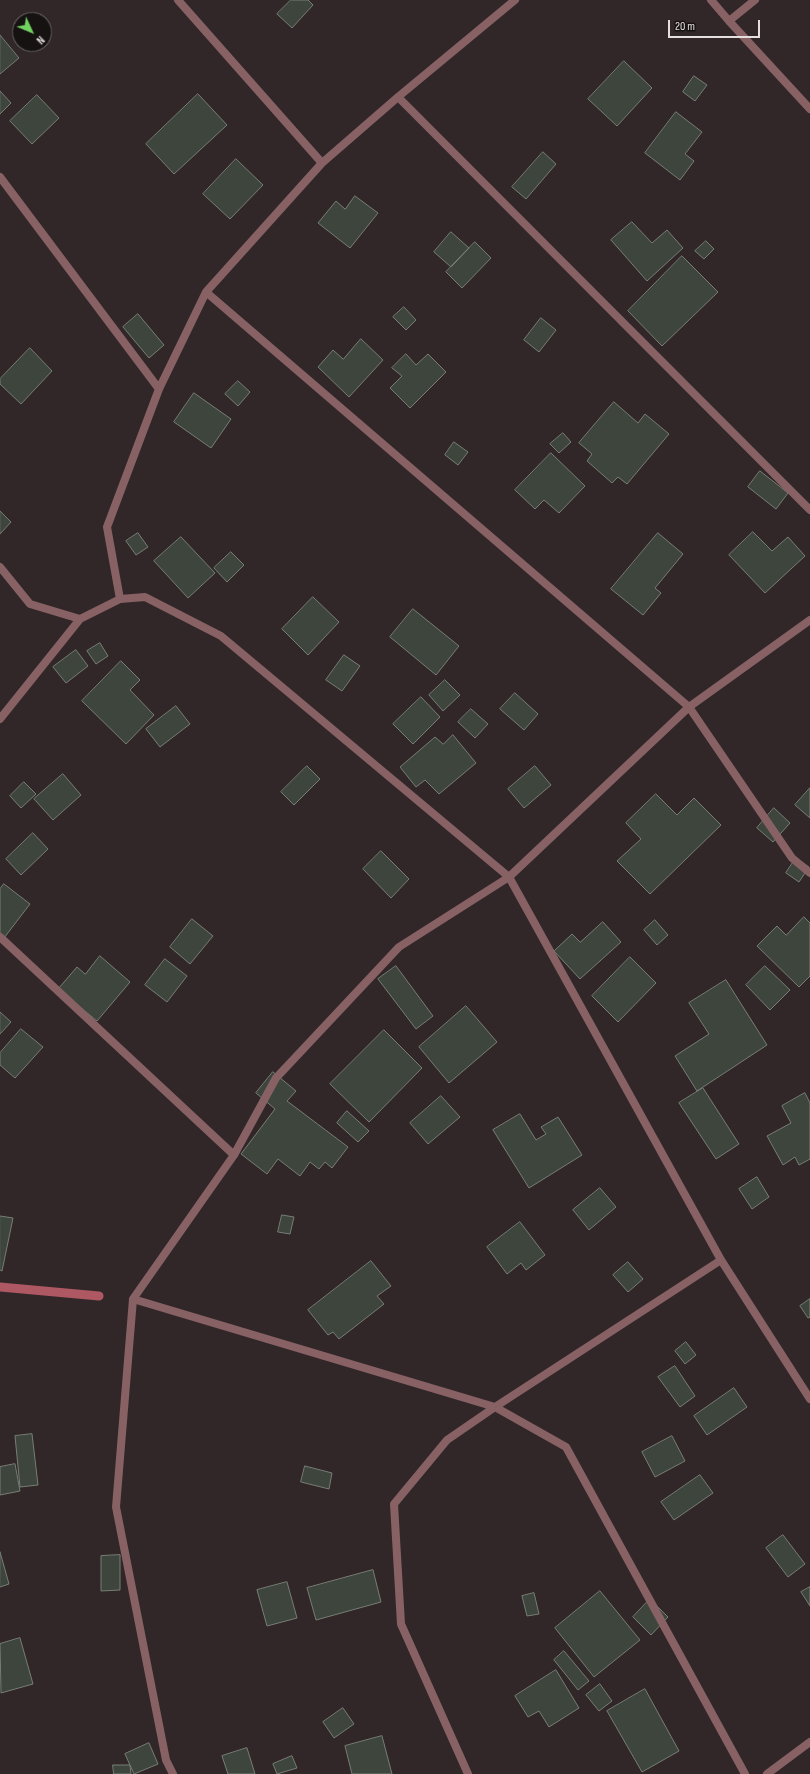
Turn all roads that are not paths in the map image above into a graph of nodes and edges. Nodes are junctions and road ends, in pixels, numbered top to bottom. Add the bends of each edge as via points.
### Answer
1 (178, 0) edge
2 (515, 0) edge
3 (711, 0) edge
4 (755, 0) edge
5 (728, 21) junction
6 (398, 97) junction
7 (810, 108) edge
8 (322, 163) junction
9 (0, 177) edge
10 (206, 292) junction
11 (159, 389) junction
12 (810, 510) edge
13 (0, 567) edge
14 (120, 599) junction
15 (80, 619) junction
16 (810, 620) edge
17 (688, 707) junction
18 (0, 719) edge
19 (810, 873) edge
20 (509, 877) junction
21 (0, 937) edge
22 (234, 1155) junction
23 (721, 1260) junction
24 (133, 1299) junction
25 (810, 1399) edge
26 (495, 1407) junction
27 (810, 1742) edge
28 (173, 1774) edge
29 (468, 1774) edge
30 (746, 1774) edge
31 (766, 1774) edge

1 - 8 street
2 - 6 street
3 - 5 street
4 - 5 street
5 - 7 street
6 - 8 street
6 - 12 street
8 - 10 street
9 - 11 street
10 - 11 street
10 - 17 street
11 - 14 street via 107,527
13 - 15 street via 30,604
14 - 15 street
14 - 20 street via 145,597 221,636
15 - 18 street
16 - 17 street
17 - 19 street via 792,858
17 - 20 street
20 - 22 street via 399,947 276,1078
20 - 23 street
21 - 22 street
22 - 24 street
23 - 25 street
23 - 26 street
24 - 26 street
24 - 28 street via 116,1507 166,1760
26 - 29 street via 447,1440 394,1504 401,1624
26 - 30 street via 566,1447
27 - 31 street

